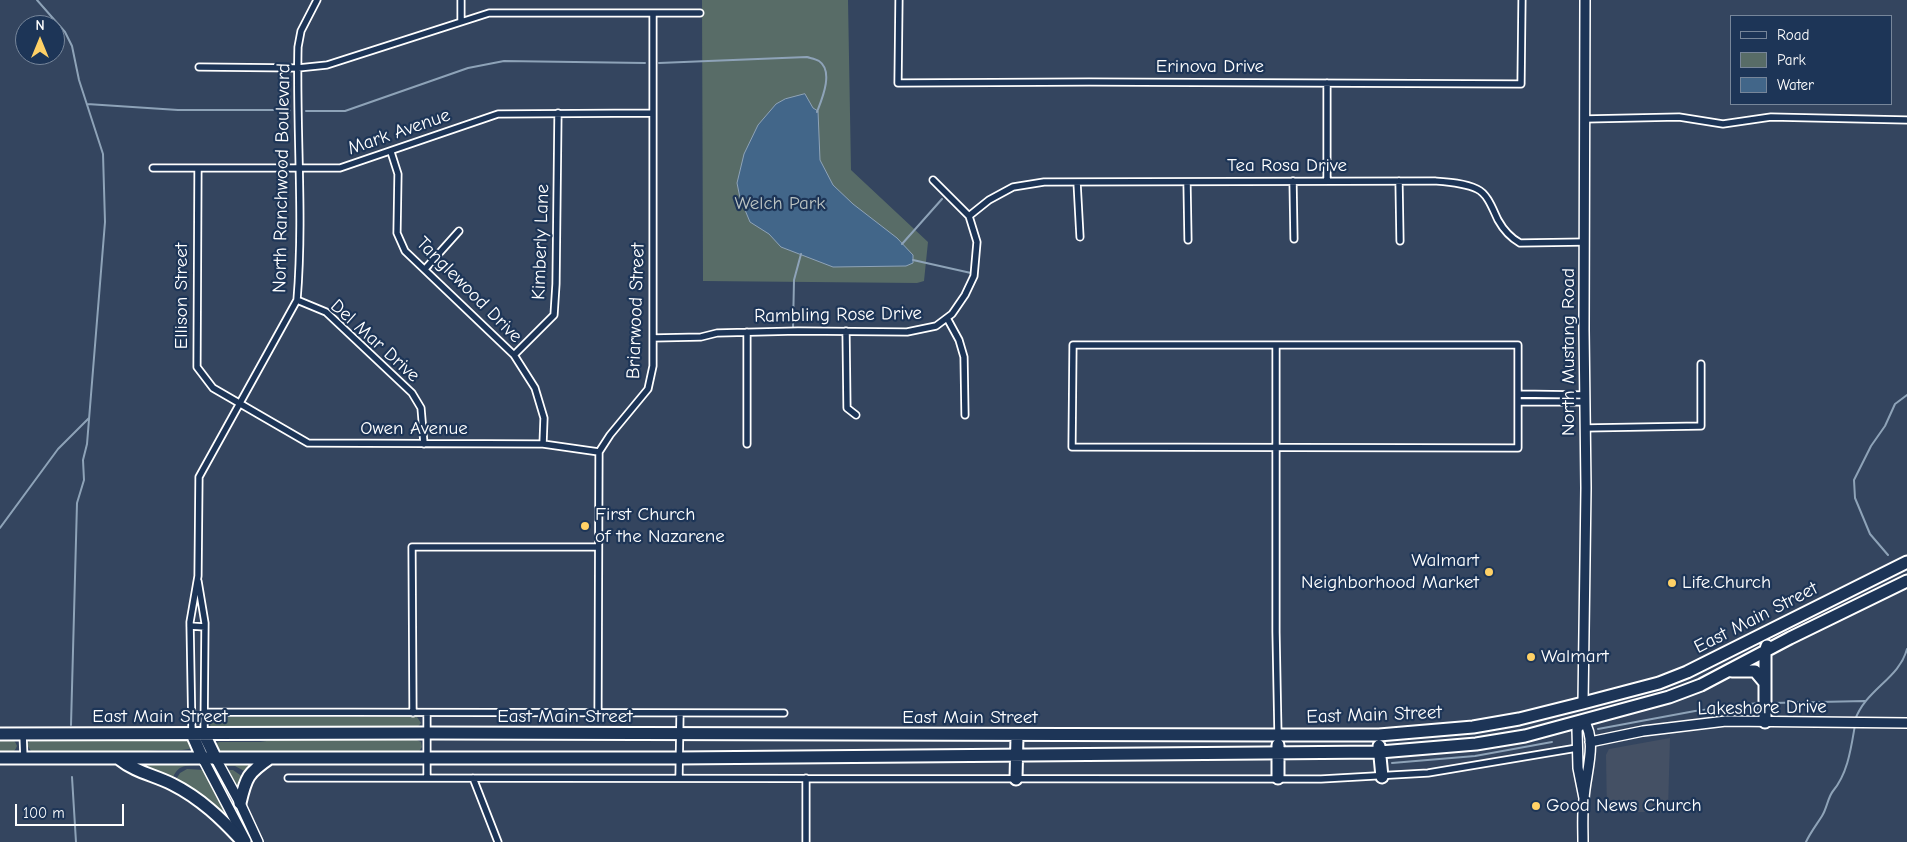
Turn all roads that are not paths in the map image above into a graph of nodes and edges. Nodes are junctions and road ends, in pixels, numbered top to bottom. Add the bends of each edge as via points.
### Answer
1 (317, 0) edge
2 (461, 0) edge
3 (898, 0) edge
4 (1522, 0) edge
5 (1585, 0) edge
6 (652, 13) junction
7 (700, 13) dead end
8 (461, 20) junction
9 (199, 68) dead end
10 (298, 68) junction
11 (1327, 83) junction
12 (558, 113) junction
13 (653, 113) junction
14 (1585, 119) junction
15 (1907, 120) edge
16 (391, 152) junction
17 (153, 168) dead end
18 (198, 168) junction
19 (300, 168) junction
20 (933, 180) dead end
21 (1293, 181) junction
22 (1327, 181) junction
23 (1400, 181) junction
24 (1077, 182) junction
25 (1187, 182) junction
26 (969, 216) junction
27 (459, 231) dead end
28 (1080, 237) dead end
29 (1294, 239) dead end
30 (1188, 240) dead end
31 (1400, 241) dead end
32 (1585, 242) junction
33 (424, 269) junction
34 (297, 300) junction
35 (947, 318) junction
36 (846, 331) junction
37 (747, 332) junction
38 (653, 338) junction
39 (1276, 345) junction
40 (514, 355) junction
41 (1700, 364) dead end
42 (1518, 394) junction
43 (1585, 398) junction
44 (1518, 402) junction
45 (239, 403) junction
46 (856, 415) dead end
47 (965, 416) dead end
48 (1586, 428) junction
49 (424, 444) junction
50 (543, 444) junction
51 (748, 444) dead end
52 (1276, 448) junction
53 (599, 452) junction
54 (598, 547) junction
55 (1907, 562) edge
56 (198, 576) junction
57 (1907, 581) edge
58 (1785, 623) junction
59 (190, 626) junction
60 (205, 627) junction
61 (1790, 638) junction
62 (1765, 652) junction
63 (205, 668) junction
64 (191, 669) junction
65 (1728, 671) junction
66 (1765, 683) junction
67 (1583, 703) junction
68 (204, 712) junction
69 (598, 712) junction
70 (413, 713) junction
71 (427, 713) junction
72 (680, 713) junction
73 (784, 713) dead end
74 (1584, 721) junction
75 (1765, 722) junction
76 (1907, 723) edge
77 (427, 733) junction
78 (0, 734) edge
79 (23, 734) junction
80 (192, 734) junction
81 (204, 734) junction
82 (678, 735) junction
83 (1379, 735) junction
84 (1016, 736) junction
85 (1278, 736) junction
86 (1590, 742) junction
87 (1577, 748) junction
88 (1278, 752) junction
89 (1380, 752) junction
90 (1016, 754) junction
91 (0, 758) edge
92 (270, 758) junction
93 (427, 758) junction
94 (678, 758) junction
95 (119, 759) junction
96 (203, 759) junction
97 (216, 759) junction
98 (24, 760) junction
99 (427, 777) junction
100 (1382, 777) junction
101 (288, 778) dead end
102 (473, 778) junction
103 (678, 778) junction
104 (806, 778) junction
105 (1278, 778) junction
106 (1016, 779) junction
107 (1584, 798) junction
108 (240, 803) junction
109 (245, 842) edge
110 (258, 842) edge
111 (498, 842) edge
112 (806, 842) edge
113 (1583, 842) edge

1 - 10 street, North Ranchwood Boulevard via 301,31
2 - 8 street
3 - 11 street, Erinova Drive via 898,84
4 - 11 street, Erinova Drive via 1521,84
5 - 14 street, North Mustang Road
6 - 7 street
6 - 8 street via 495,12
6 - 13 street, Briarwood Street
8 - 10 street via 327,65
9 - 10 street
10 - 19 street, North Ranchwood Boulevard
11 - 22 street
12 - 13 street, Mark Avenue
12 - 16 street, Mark Avenue via 498,114
12 - 40 street, Kimberly Lane via 554,315
13 - 38 street, Briarwood Street
14 - 15 street via 1679,117 1723,124 1771,117
14 - 32 street, North Mustang Road
16 - 19 street, Mark Avenue via 340,168
16 - 33 street, Tanglewood Drive via 398,174 397,234 405,251
17 - 18 street, Mark Avenue
18 - 19 street, Mark Avenue
18 - 45 street, Ellison Street via 197,367 213,388
19 - 34 street, North Ranchwood Boulevard
20 - 26 street, Rambling Rose Drive
21 - 22 street, Tea Rosa Drive
21 - 25 street, Tea Rosa Drive
21 - 29 street
22 - 23 street, Tea Rosa Drive
23 - 31 street
23 - 32 street, Tea Rosa Drive via 1455,183 1478,189 1500,223 1520,243
24 - 25 street, Tea Rosa Drive
24 - 26 street, Tea Rosa Drive via 1044,182 1014,187 989,200
24 - 28 street
25 - 30 street
26 - 35 street, Rambling Rose Drive via 977,242 974,276 961,301
27 - 33 street
32 - 43 street, North Mustang Road
33 - 40 street, Tanglewood Drive
34 - 45 street, North Ranchwood Boulevard
34 - 49 street, Del Mar Drive via 326,312 412,393 421,408
35 - 36 street, Rambling Rose Drive via 924,330
35 - 47 street via 964,357
36 - 37 street, Rambling Rose Drive
36 - 46 street via 847,408
37 - 38 street, Rambling Rose Drive via 718,333 701,338
37 - 51 street
38 - 53 street, Briarwood Street via 653,366 648,389
39 - 42 street via 1518,345
39 - 52 street
39 - 52 street via 1073,344 1072,438 1072,447
40 - 50 street, Tanglewood Drive via 535,388 544,418
41 - 48 street via 1701,426
42 - 43 street
42 - 44 street
43 - 44 street
43 - 48 street, North Mustang Road
44 - 52 street via 1518,448
45 - 49 street, Owen Avenue via 308,443
45 - 56 street, North Ranchwood Boulevard via 199,478
48 - 67 street, North Mustang Road
49 - 50 street, Owen Avenue
50 - 53 street, Owen Avenue
52 - 85 street
53 - 54 street
54 - 69 street
54 - 70 street via 412,547
55 - 58 highway, East Main Street
56 - 59 street, North Ranchwood Boulevard
56 - 60 street, North Ranchwood Boulevard
57 - 61 highway, East Main Street
58 - 62 highway via 1769,640
58 - 67 highway, East Main Street via 1687,672
59 - 60 street
59 - 64 street, North Ranchwood Boulevard
60 - 63 street, North Ranchwood Boulevard
61 - 62 highway, East Main Street
61 - 66 highway via 1769,664
62 - 65 highway, East Main Street
62 - 66 highway
63 - 64 street
63 - 68 street, North Ranchwood Boulevard
64 - 80 street, North Ranchwood Boulevard
65 - 66 highway via 1755,671
65 - 74 highway, East Main Street via 1669,697
66 - 75 highway
67 - 74 highway
67 - 83 highway, East Main Street via 1473,727
68 - 70 street, East Main Street
68 - 81 street, North Ranchwood Boulevard
69 - 71 street, East Main Street
69 - 72 street, East Main Street
70 - 71 street, East Main Street
71 - 77 street
72 - 73 street, East Main Street
72 - 82 street
74 - 86 street via 1590,729
74 - 87 street via 1577,729
74 - 89 highway, East Main Street via 1476,744
75 - 76 street, Lakeshore Drive
75 - 86 street, Lakeshore Drive via 1726,721 1643,731
77 - 81 highway, East Main Street
77 - 82 highway, East Main Street
77 - 93 street
78 - 79 highway, East Main Street
79 - 80 highway, East Main Street
79 - 98 street
80 - 81 highway, East Main Street
80 - 96 highway
81 - 97 highway
82 - 84 highway, East Main Street
82 - 94 street
83 - 85 highway, East Main Street
83 - 89 highway
84 - 85 highway, East Main Street
84 - 90 highway
85 - 88 highway
86 - 107 street via 1590,768
87 - 100 street via 1428,773
87 - 107 street
88 - 89 highway, East Main Street
88 - 90 highway, East Main Street
88 - 105 highway
89 - 100 highway
90 - 94 highway, East Main Street
90 - 106 highway
91 - 98 highway, East Main Street
92 - 93 highway, East Main Street
92 - 97 highway, East Main Street
92 - 108 highway via 247,777
93 - 94 highway, East Main Street
93 - 99 street
94 - 103 street
95 - 96 highway, East Main Street
95 - 98 highway, East Main Street
95 - 109 highway via 130,768 192,795
96 - 97 highway, East Main Street
96 - 109 street
97 - 108 street
99 - 101 street
99 - 102 street
100 - 105 street
102 - 103 street
102 - 111 street
103 - 104 street
104 - 106 street
104 - 112 street
105 - 106 street
107 - 113 street
108 - 110 street

